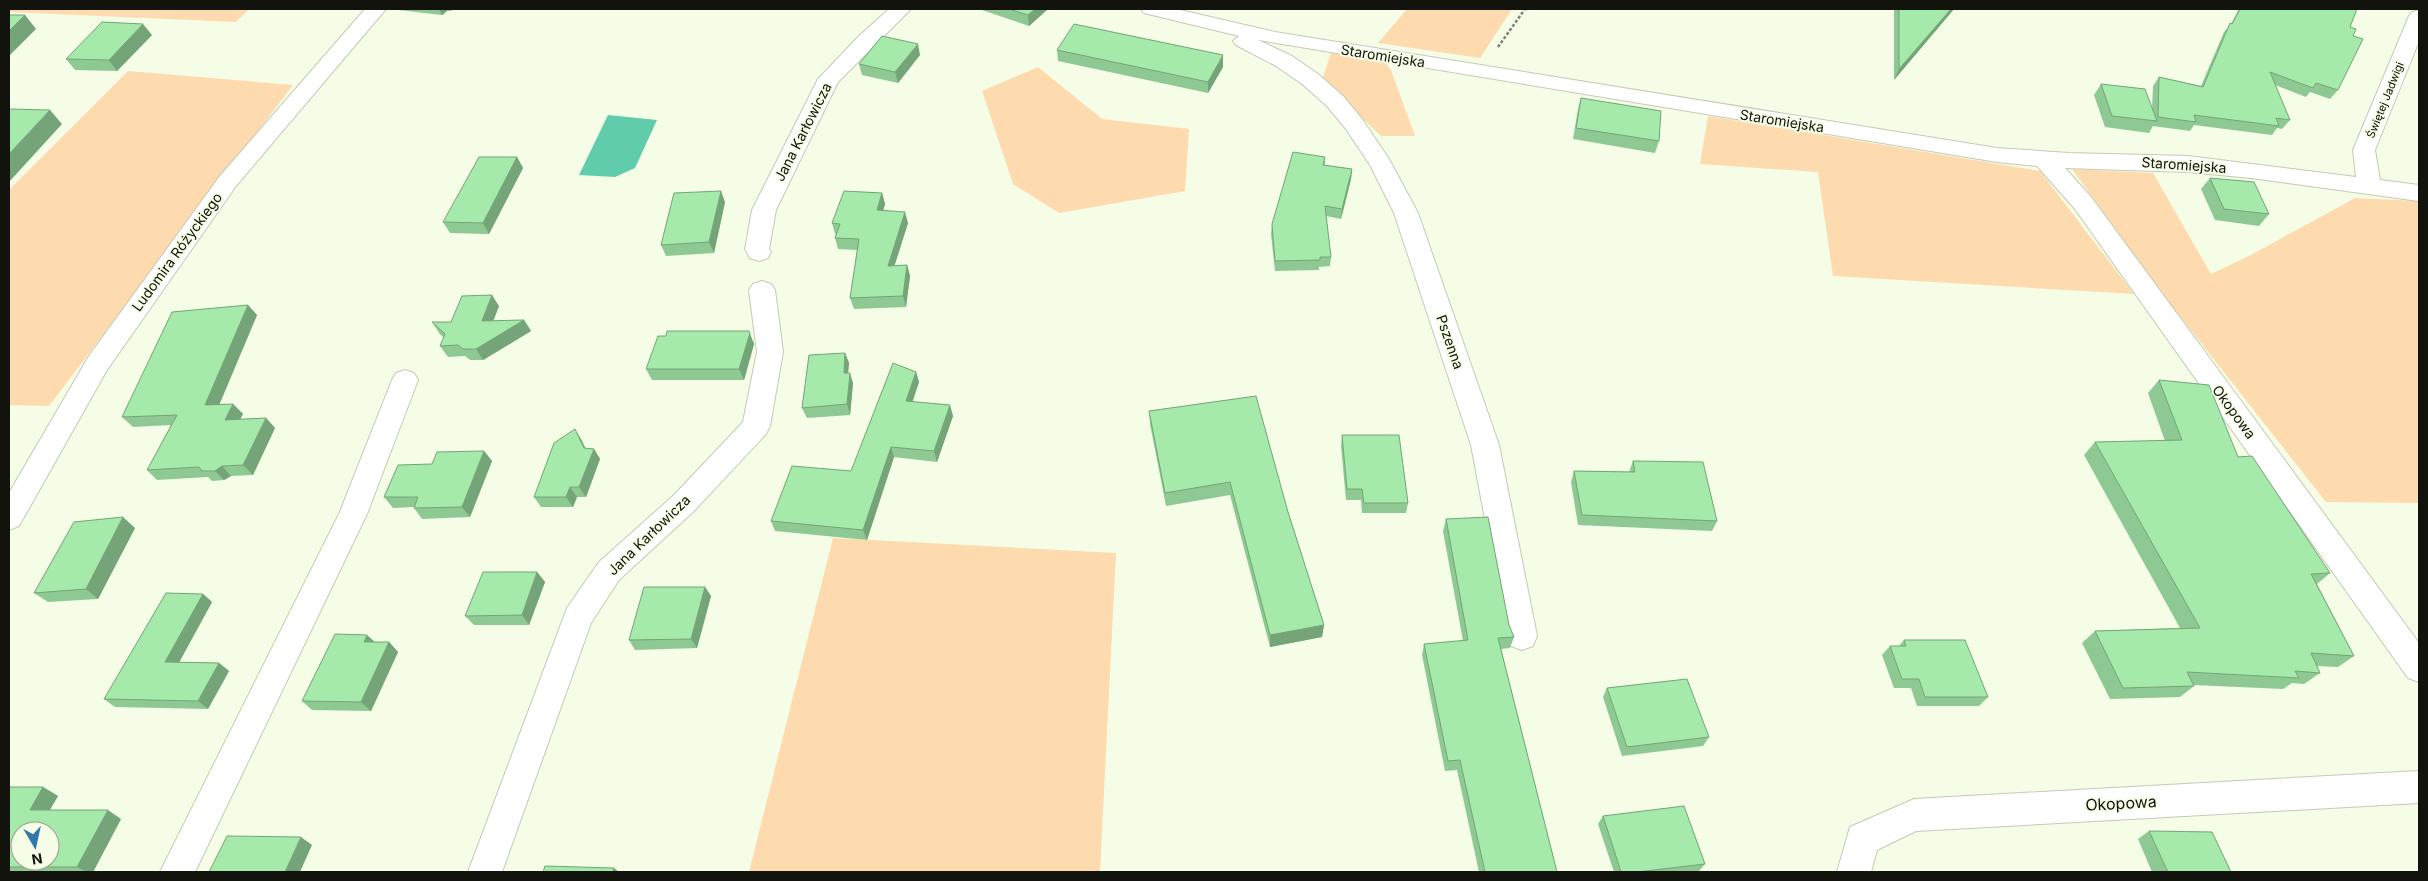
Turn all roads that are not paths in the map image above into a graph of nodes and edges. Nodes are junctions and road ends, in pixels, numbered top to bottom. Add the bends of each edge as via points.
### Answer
1 (376, 9) edge
2 (901, 9) edge
3 (1151, 9) edge
4 (2419, 16) edge
5 (1232, 29) junction
6 (1329, 47) junction
7 (1310, 79) junction
8 (2044, 159) junction
9 (2372, 186) junction
10 (2419, 193) edge
11 (759, 252) dead end
12 (762, 290) dead end
13 (406, 380) dead end
14 (9, 518) edge
15 (1522, 636) dead end
16 (2419, 668) edge
17 (2419, 787) edge
18 (177, 872) edge
19 (485, 872) edge
20 (1854, 872) edge

1 - 14 street, Ludomira Różyckiego via 228,181 98,363
2 - 11 street, Jana Karłowicza via 829,79 764,210
3 - 5 street, Staromiejska
4 - 9 street, Świętej Jadwigi via 2364,150
5 - 6 street, Staromiejska
5 - 7 street, Pszenna via 1246,44 1284,61
6 - 7 street via 1316,63
6 - 8 street, Staromiejska via 1864,134
7 - 15 street, Pszenna via 1354,124 1381,164 1406,213 1485,445
8 - 9 street, Staromiejska via 2188,164
8 - 16 street, Okopowa via 2082,203
9 - 10 street, Staromiejska
12 - 19 street, Jana Karłowicza via 770,352 756,426 684,503 610,571 578,617
13 - 18 street via 353,514
17 - 20 street, Okopowa via 1914,815 1862,840

